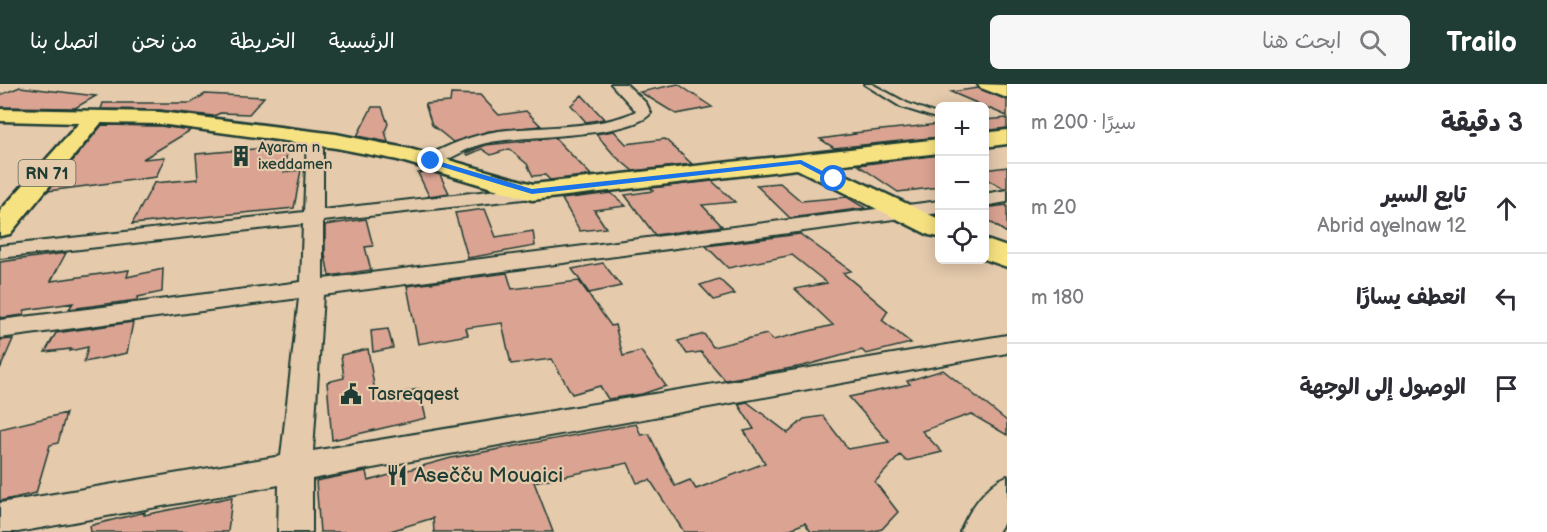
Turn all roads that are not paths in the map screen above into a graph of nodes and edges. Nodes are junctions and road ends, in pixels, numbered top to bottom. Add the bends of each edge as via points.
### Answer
1 (618, 84) edge
2 (867, 84) edge
3 (987, 84) edge
4 (1007, 92) edge
5 (0, 115) edge
6 (935, 116) edge
7 (94, 118) junction
8 (315, 139) junction
9 (935, 146) edge
10 (431, 161) junction
11 (801, 162) junction
12 (532, 192) junction
13 (1007, 196) edge
14 (989, 199) edge
15 (935, 208) edge
16 (903, 213) junction
17 (315, 217) junction
18 (2, 223) edge
19 (935, 227) edge
20 (989, 250) edge
21 (0, 252) edge
22 (1007, 258) edge
23 (312, 287) junction
24 (0, 329) edge
25 (1007, 344) edge
26 (296, 466) junction
27 (1007, 491) edge
28 (0, 519) edge
29 (295, 532) edge
30 (977, 532) edge

1 - 10 street via 644,113 614,123 488,137
2 - 6 lane via 904,105
3 - 4 main road
5 - 7 main road
7 - 8 main road via 160,118
7 - 18 main road, RN 71
8 - 10 main road
8 - 17 street
9 - 11 main road
10 - 12 main road
11 - 12 main road
11 - 16 main road
12 - 17 street
13 - 14 street
15 - 16 street
16 - 19 main road
16 - 23 street
17 - 21 street
17 - 23 street
20 - 22 main road
23 - 24 street
23 - 26 street
25 - 26 street
26 - 28 street
26 - 29 street
27 - 30 street

